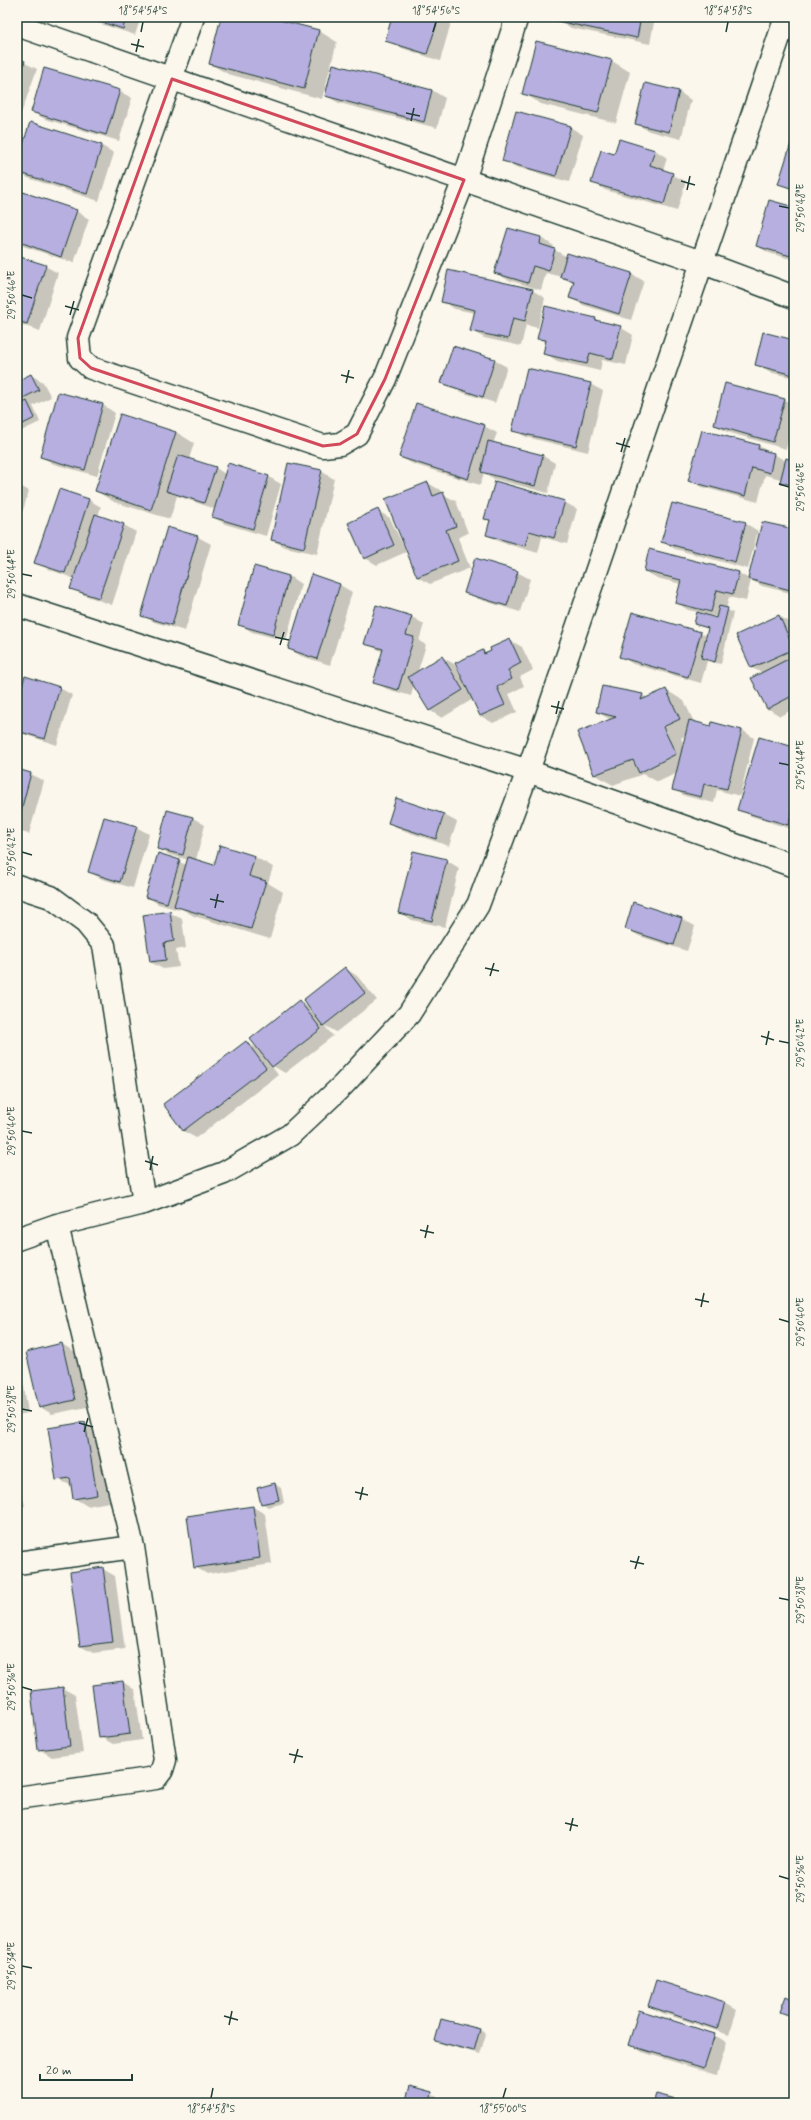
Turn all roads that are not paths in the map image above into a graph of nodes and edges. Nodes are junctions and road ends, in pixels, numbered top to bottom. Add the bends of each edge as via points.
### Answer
1 (193, 17) edge
2 (517, 17) edge
3 (786, 17) edge
4 (17, 25) edge
5 (172, 79) junction
6 (464, 180) junction
7 (701, 262) junction
8 (794, 297) edge
9 (17, 605) edge
10 (528, 771) junction
11 (794, 866) edge
12 (17, 886) edge
13 (144, 1203) junction
14 (57, 1225) junction
15 (17, 1239) edge
16 (133, 1546) junction
17 (17, 1563) edge
18 (17, 1798) edge

1 - 5 street
2 - 6 street
3 - 7 street
4 - 5 street
5 - 6 street
5 - 6 street via 78,338 80,358 91,368 323,446 340,444 356,434 385,379
6 - 7 street
7 - 8 street
7 - 10 street
9 - 10 street
10 - 11 street
10 - 13 street via 478,905 409,1014 343,1085 290,1135 224,1173
12 - 13 street via 51,898 86,923 104,945
13 - 14 street
14 - 15 street
14 - 16 street
16 - 17 street
16 - 18 street via 165,1760 162,1770 156,1778

